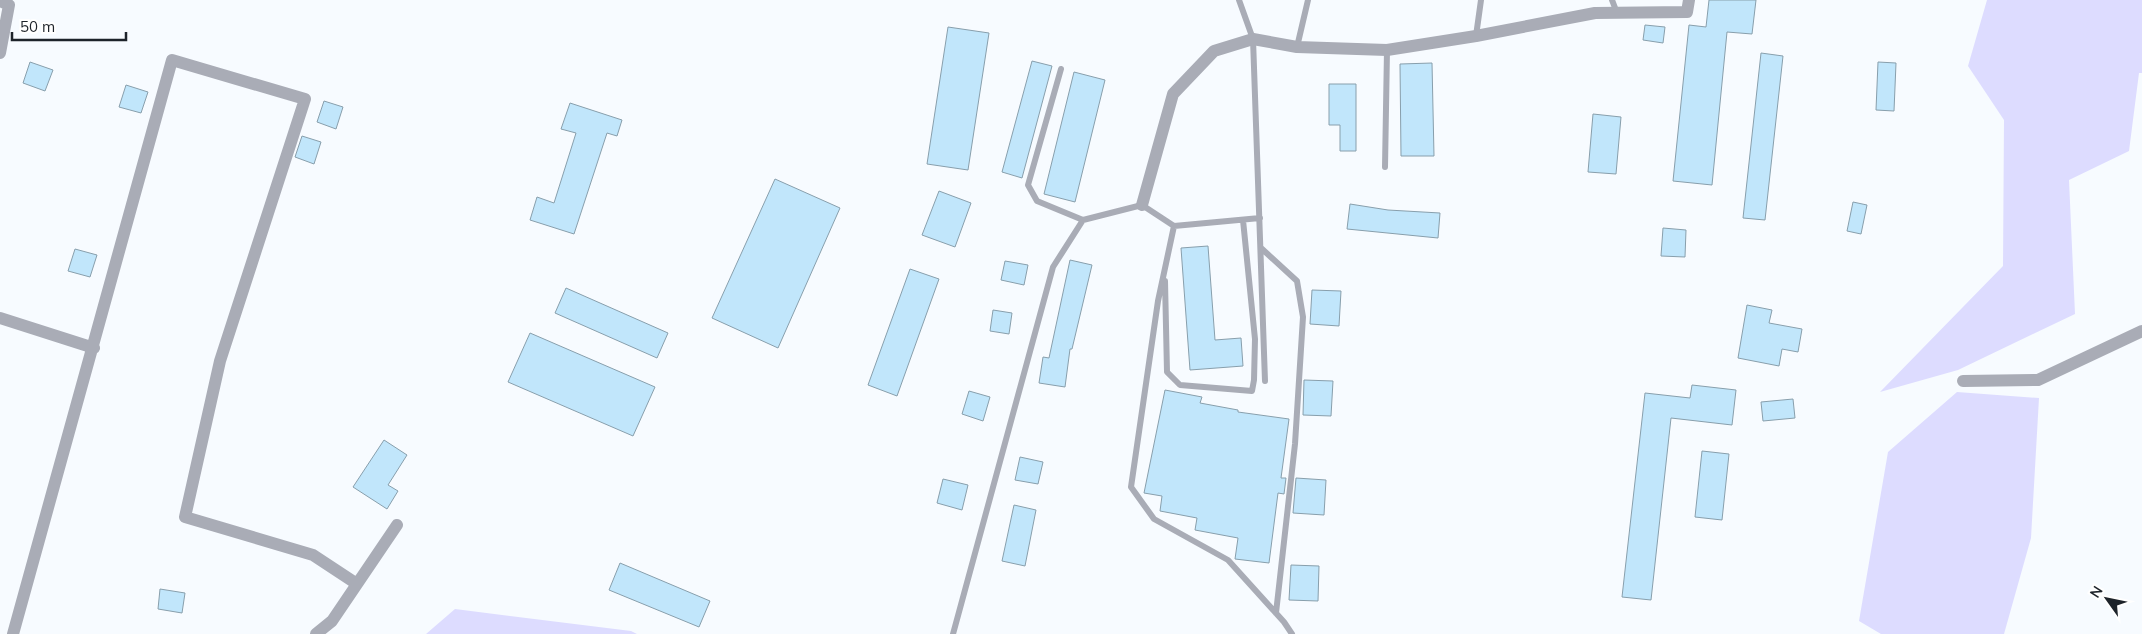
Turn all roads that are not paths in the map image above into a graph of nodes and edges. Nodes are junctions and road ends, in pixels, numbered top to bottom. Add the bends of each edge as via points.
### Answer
1 (1239, 0) edge
2 (1308, 0) edge
3 (1482, 0) edge
4 (1612, 0) edge
5 (1689, 0) edge
6 (0, 1) edge
7 (1617, 13) junction
8 (1476, 36) junction
9 (1254, 39) junction
10 (1297, 47) junction
11 (1386, 50) junction
12 (0, 53) edge
13 (1061, 69) dead end
14 (1385, 167) dead end
15 (1142, 205) junction
16 (1260, 218) junction
17 (1083, 220) junction
18 (1243, 220) junction
19 (1174, 226) junction
20 (1261, 248) junction
21 (1165, 270) junction
22 (0, 318) edge
23 (2142, 331) edge
24 (94, 348) junction
25 (1265, 381) dead end
26 (1963, 382) dead end
27 (398, 525) dead end
28 (357, 584) junction
29 (1276, 613) junction
30 (13, 634) edge
31 (316, 634) edge
32 (953, 634) edge
33 (1292, 634) edge

1 - 9 lane
2 - 10 lane
3 - 8 lane
4 - 7 lane
5 - 7 street via 1687,12
6 - 12 street via 9,6
7 - 8 street via 1595,13
8 - 11 street
9 - 10 street
9 - 15 street via 1214,51 1174,94
9 - 16 lane
10 - 11 street
11 - 14 lane
13 - 17 lane via 1028,185 1036,201
15 - 17 lane
15 - 19 lane
16 - 18 lane
16 - 20 lane
17 - 32 lane via 1054,267
18 - 19 lane
18 - 21 lane via 1255,339 1252,391 1180,384 1166,372
19 - 21 lane
20 - 25 lane
20 - 29 lane via 1297,281 1303,317 1296,444
21 - 29 lane via 1131,487 1154,520 1228,560
22 - 24 street
23 - 26 street via 2038,380
24 - 28 street via 172,60 305,99 220,361 185,517 313,556
24 - 30 street
27 - 28 street
28 - 31 street via 332,621
29 - 33 lane

